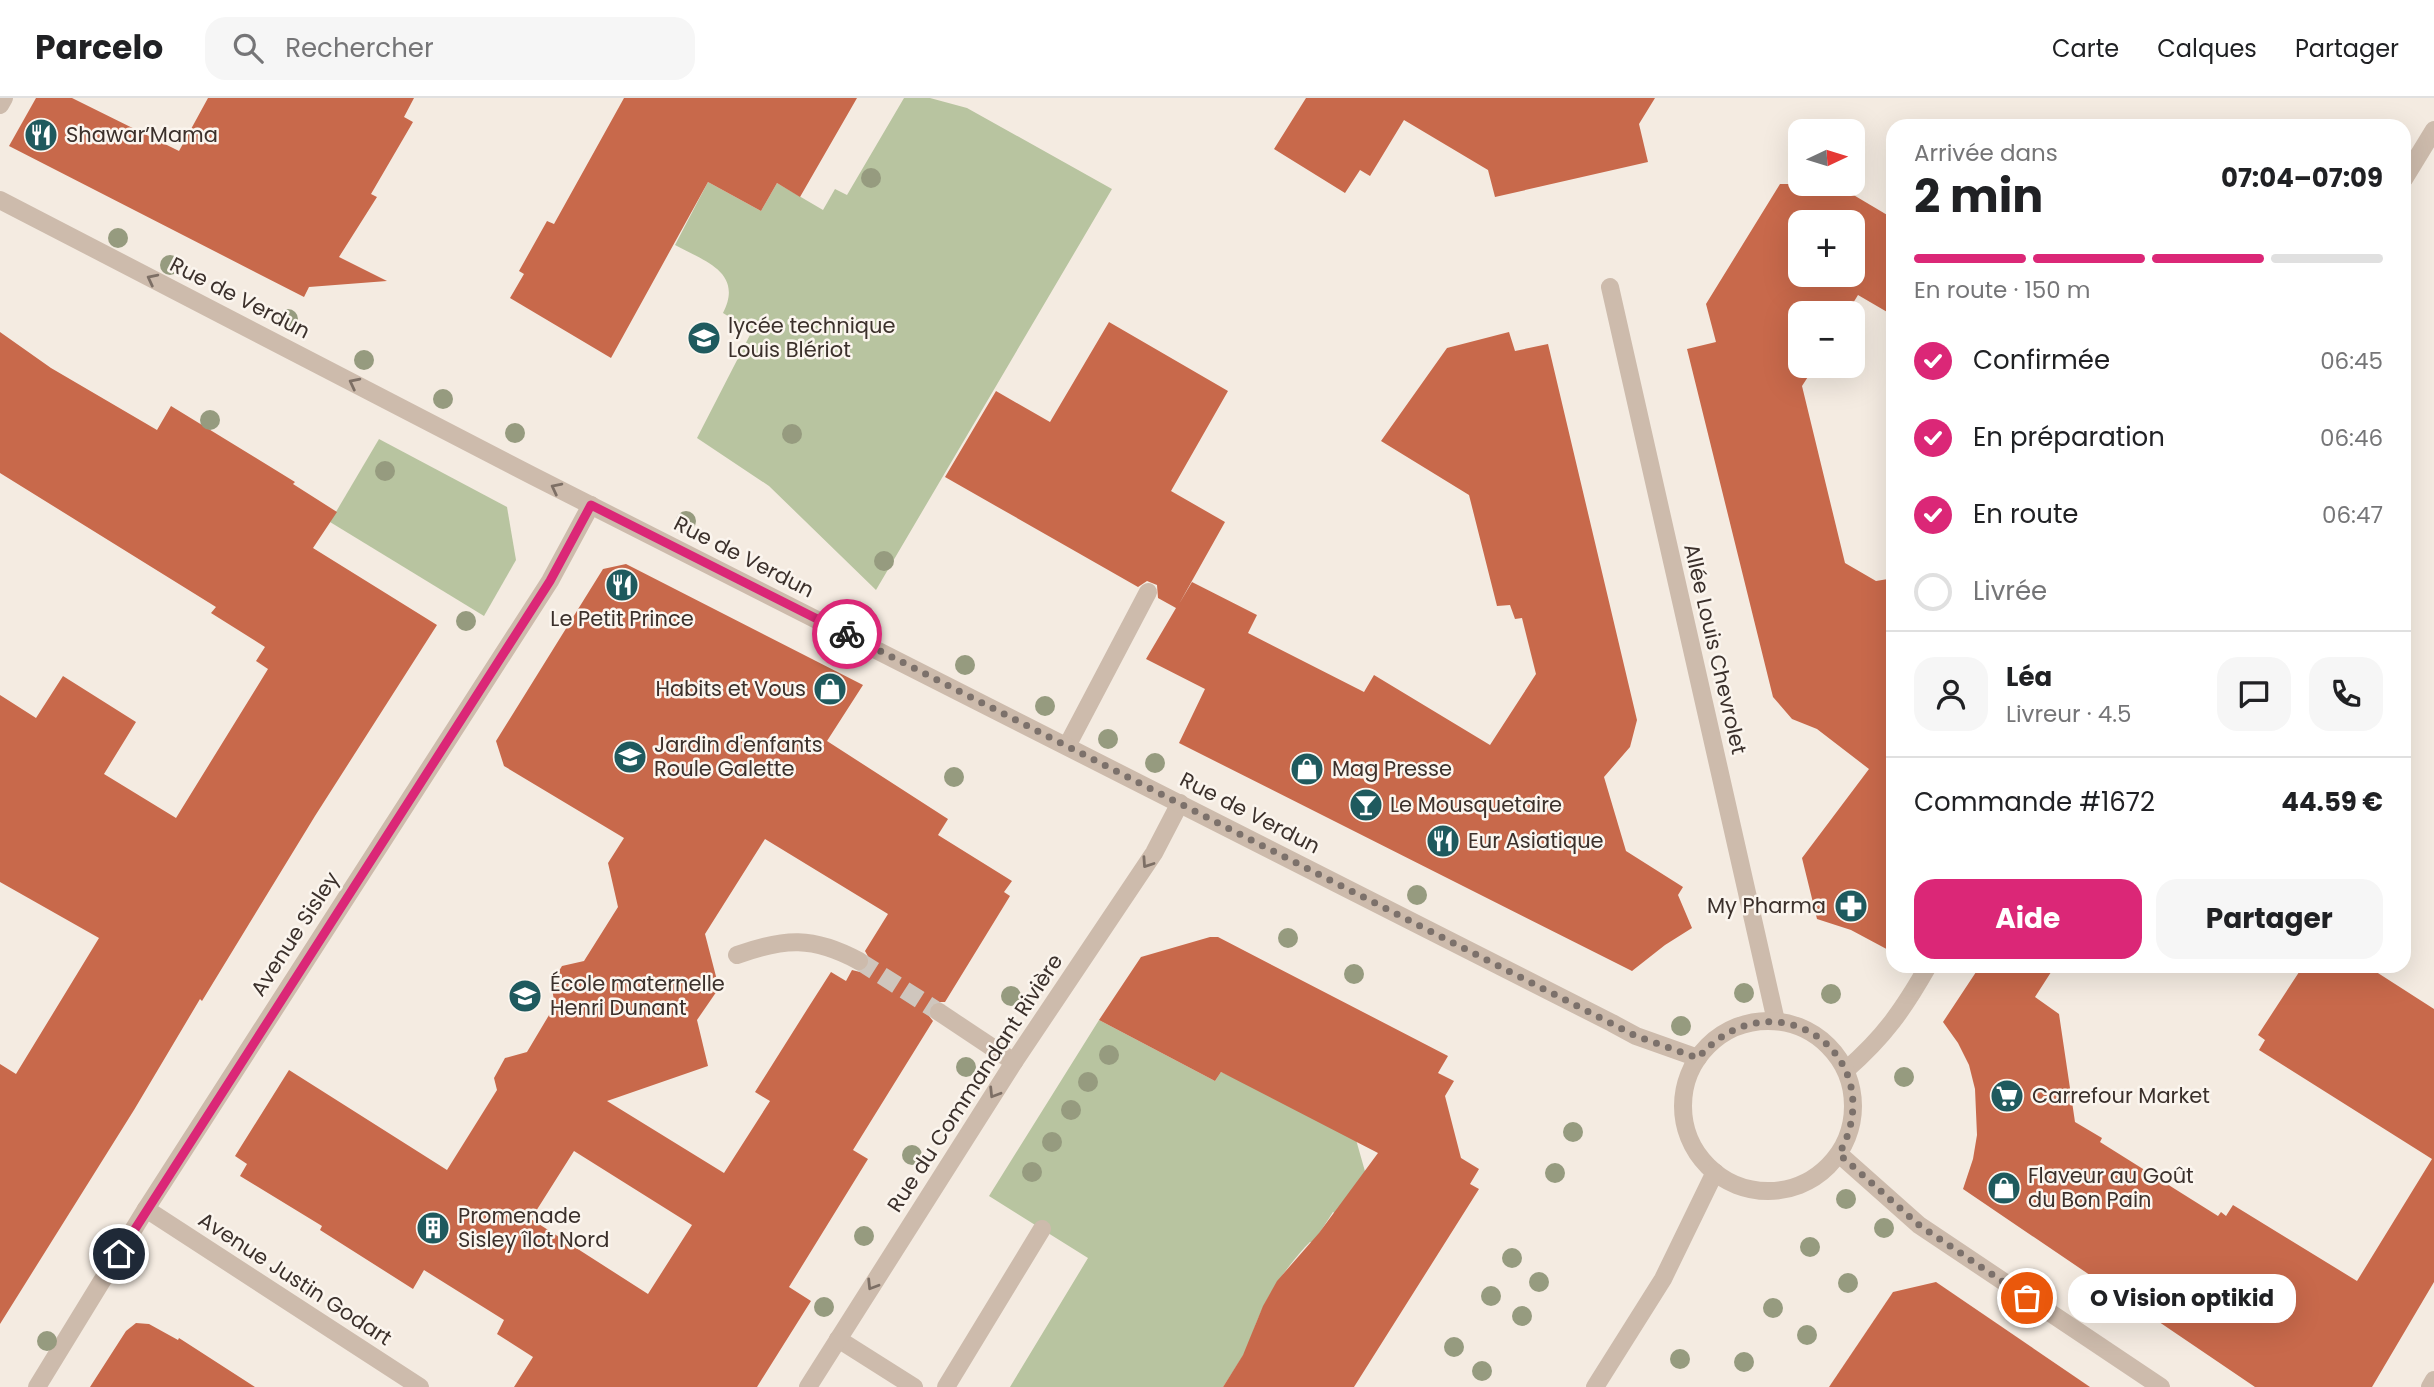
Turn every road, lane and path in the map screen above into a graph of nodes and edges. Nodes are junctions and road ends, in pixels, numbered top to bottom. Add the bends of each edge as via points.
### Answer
1 (4, 98) edge
2 (0, 105) edge
3 (2434, 130) edge
4 (2426, 159) edge
5 (2411, 172) edge
6 (0, 200) edge
7 (1610, 287) dead end
8 (591, 505) junction
9 (1148, 592) dead end
10 (1067, 746) junction
11 (1180, 803) junction
12 (737, 955) dead end
13 (859, 961) tunnel mouth
14 (1924, 973) edge
15 (939, 1012) tunnel mouth
16 (1776, 1021) junction
17 (1698, 1058) junction
18 (1013, 1062) junction
19 (1846, 1070) junction
20 (1839, 1154) junction
21 (1715, 1172) junction
22 (146, 1209) junction
23 (1042, 1229) dead end
24 (838, 1339) junction
25 (2434, 1380) edge
26 (37, 1387) edge
27 (420, 1387) edge
28 (808, 1387) edge
29 (914, 1387) edge
30 (946, 1387) edge
31 (1595, 1387) edge
32 (2161, 1387) edge
33 (2430, 1387) edge

1 - 2 street
3 - 4 street
4 - 5 street
8 -> 6 street, Rue de Verdun
7 - 16 street, Allée Louis Chevrolet
8 - 10 street, Rue de Verdun
8 - 22 street, Avenue Sisley via 550,581
9 - 10 street
10 - 11 street, Rue de Verdun
11 - 17 street, Rue de Verdun via 1636,1036
11 -> 18 street, Rue du Commandant Rivière via 1154,853
12 - 13 street via 772,943 811,941
14 - 19 street via 1877,1043
15 - 18 street
16 - 17 street via 1732,1029
16 - 19 street via 1794,1025 1824,1042
17 - 21 street via 1685,1088 1685,1121 1693,1147
18 -> 24 street, Rue du Commandant Rivière
19 - 20 street via 1853,1113
20 - 21 street via 1811,1180 1787,1189 1749,1189
20 - 32 street via 1919,1225
21 - 31 street via 1663,1279
22 - 26 street, Avenue Sisley
22 - 27 street, Avenue Justin Godart
23 - 30 street
24 - 28 street, Rue du Commandant Rivière
24 - 29 street
25 - 33 street

